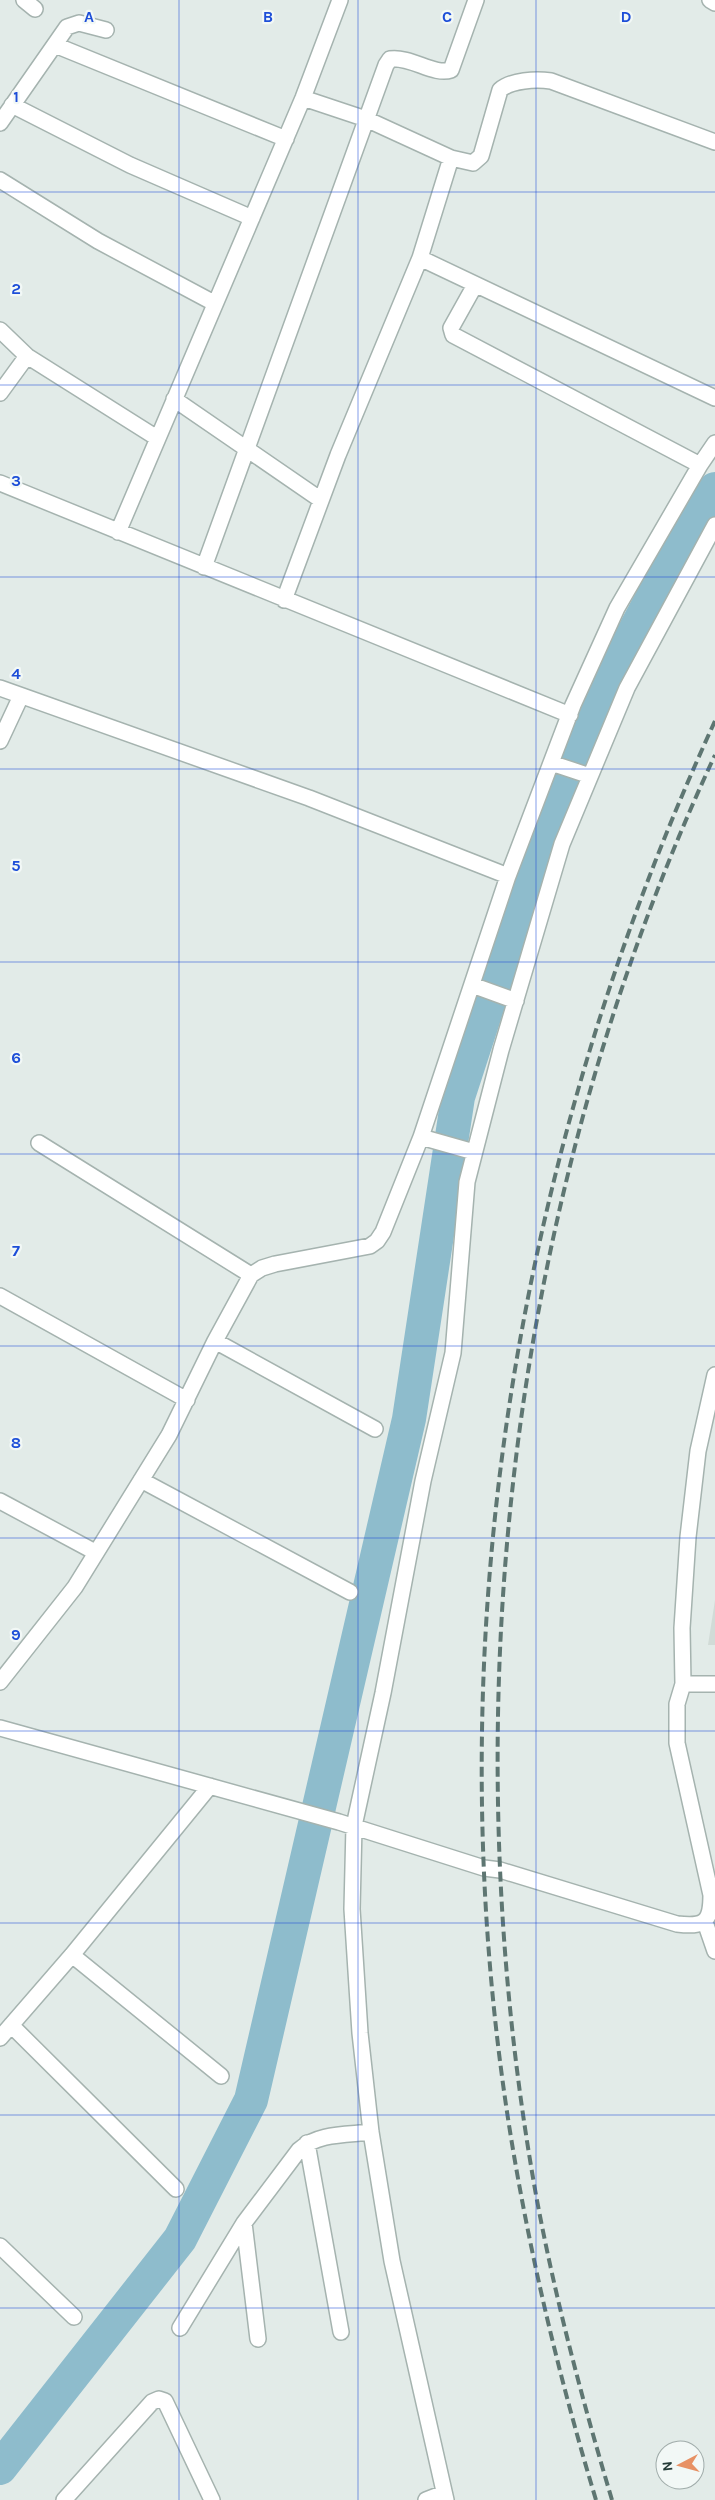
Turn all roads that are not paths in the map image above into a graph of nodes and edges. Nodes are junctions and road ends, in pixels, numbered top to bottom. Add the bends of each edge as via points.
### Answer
1 (340, 0) edge
2 (476, 0) edge
3 (710, 0) edge
4 (715, 3) edge
5 (106, 30) dead end
6 (55, 45) junction
7 (304, 98) junction
8 (12, 105) junction
9 (366, 119) junction
10 (0, 123) edge
11 (286, 139) junction
12 (715, 142) edge
13 (451, 158) junction
14 (0, 180) edge
15 (252, 218) junction
16 (420, 258) junction
17 (475, 285) junction
18 (214, 303) junction
19 (0, 330) edge
20 (27, 356) junction
21 (0, 393) edge
22 (715, 398) edge
23 (174, 399) junction
24 (158, 438) junction
25 (715, 443) edge
26 (246, 447) junction
27 (700, 465) junction
28 (0, 483) edge
29 (321, 500) junction
30 (715, 525) edge
31 (118, 532) junction
32 (204, 567) junction
33 (284, 600) junction
34 (0, 688) edge
35 (21, 696) junction
36 (570, 715) junction
37 (0, 741) edge
38 (551, 763) junction
39 (590, 776) junction
40 (508, 876) junction
41 (472, 985) junction
42 (516, 1001) junction
43 (422, 1137) junction
44 (39, 1143) dead end
45 (474, 1152) junction
46 (252, 1275) junction
47 (0, 1296) edge
48 (215, 1341) junction
49 (715, 1374) edge
50 (186, 1400) junction
51 (375, 1429) dead end
52 (141, 1480) junction
53 (0, 1501) edge
54 (95, 1552) junction
55 (350, 1592) dead end
56 (0, 1682) edge
57 (683, 1684) junction
58 (715, 1684) edge
59 (0, 1728) edge
60 (210, 1786) junction
61 (354, 1826) junction
62 (706, 1922) junction
63 (715, 1951) edge
64 (72, 1955) junction
65 (11, 2025) junction
66 (0, 2038) edge
67 (221, 2076) dead end
68 (371, 2132) junction
69 (307, 2143) junction
70 (176, 2189) dead end
71 (244, 2223) junction
72 (1, 2249) edge
73 (74, 2317) dead end
74 (180, 2328) dead end
75 (341, 2332) dead end
76 (258, 2340) dead end
77 (445, 2496) edge
78 (64, 2500) edge
79 (212, 2500) edge
80 (426, 2500) edge

1 - 7 street
2 - 9 street via 451,70 441,71 403,58 390,60
3 - 4 street
5 - 6 street via 75,23 67,26
6 - 8 street
6 - 11 street
7 - 9 street
7 - 11 street
8 - 10 street
8 - 15 street via 130,164
9 - 13 street
9 - 26 street
11 - 15 street
12 - 13 street via 543,80 503,87 495,100 478,160 473,163
13 - 16 street
14 - 18 street via 98,240
15 - 18 street
16 - 17 street
16 - 29 street
17 - 22 street
17 - 27 street via 451,328 453,336
18 - 23 street
19 - 20 street
20 - 21 street
20 - 24 street
23 - 24 street
23 - 26 street
24 - 31 street
25 - 27 street
26 - 29 street
26 - 32 street
27 - 36 street via 617,608
28 - 31 street
29 - 33 street
30 - 39 street via 628,688
31 - 32 street
32 - 33 street
33 - 36 street
34 - 35 street
35 - 37 street
35 - 40 street via 309,798
36 - 38 street
38 - 39 street
38 - 40 street
39 - 42 street via 562,844
40 - 41 street
41 - 42 street
41 - 43 street
42 - 45 street
43 - 45 street
43 - 46 street via 377,1241 355,1250 275,1264
44 - 46 street
45 - 61 street via 467,1182 453,1353 423,1481
46 - 48 street
47 - 50 street
48 - 50 street
48 - 51 street
49 - 57 street via 698,1451 688,1537 682,1636
50 - 52 street
52 - 54 street
52 - 55 street
53 - 54 street
54 - 56 street via 75,1587
57 - 58 street
57 - 62 street via 677,1704 677,1743 711,1895 710,1916
59 - 60 street
60 - 61 street
60 - 64 street
61 - 62 street via 677,1924
61 - 68 street via 352,1909 360,2034
62 - 63 street
64 - 65 street
64 - 67 street
65 - 66 street
65 - 70 street
68 - 69 street via 323,2137
68 - 77 street via 392,2261
69 - 71 street
69 - 75 street
71 - 74 street
71 - 76 street
72 - 73 street
77 - 80 street
78 - 79 street via 152,2402 159,2399 164,2401

